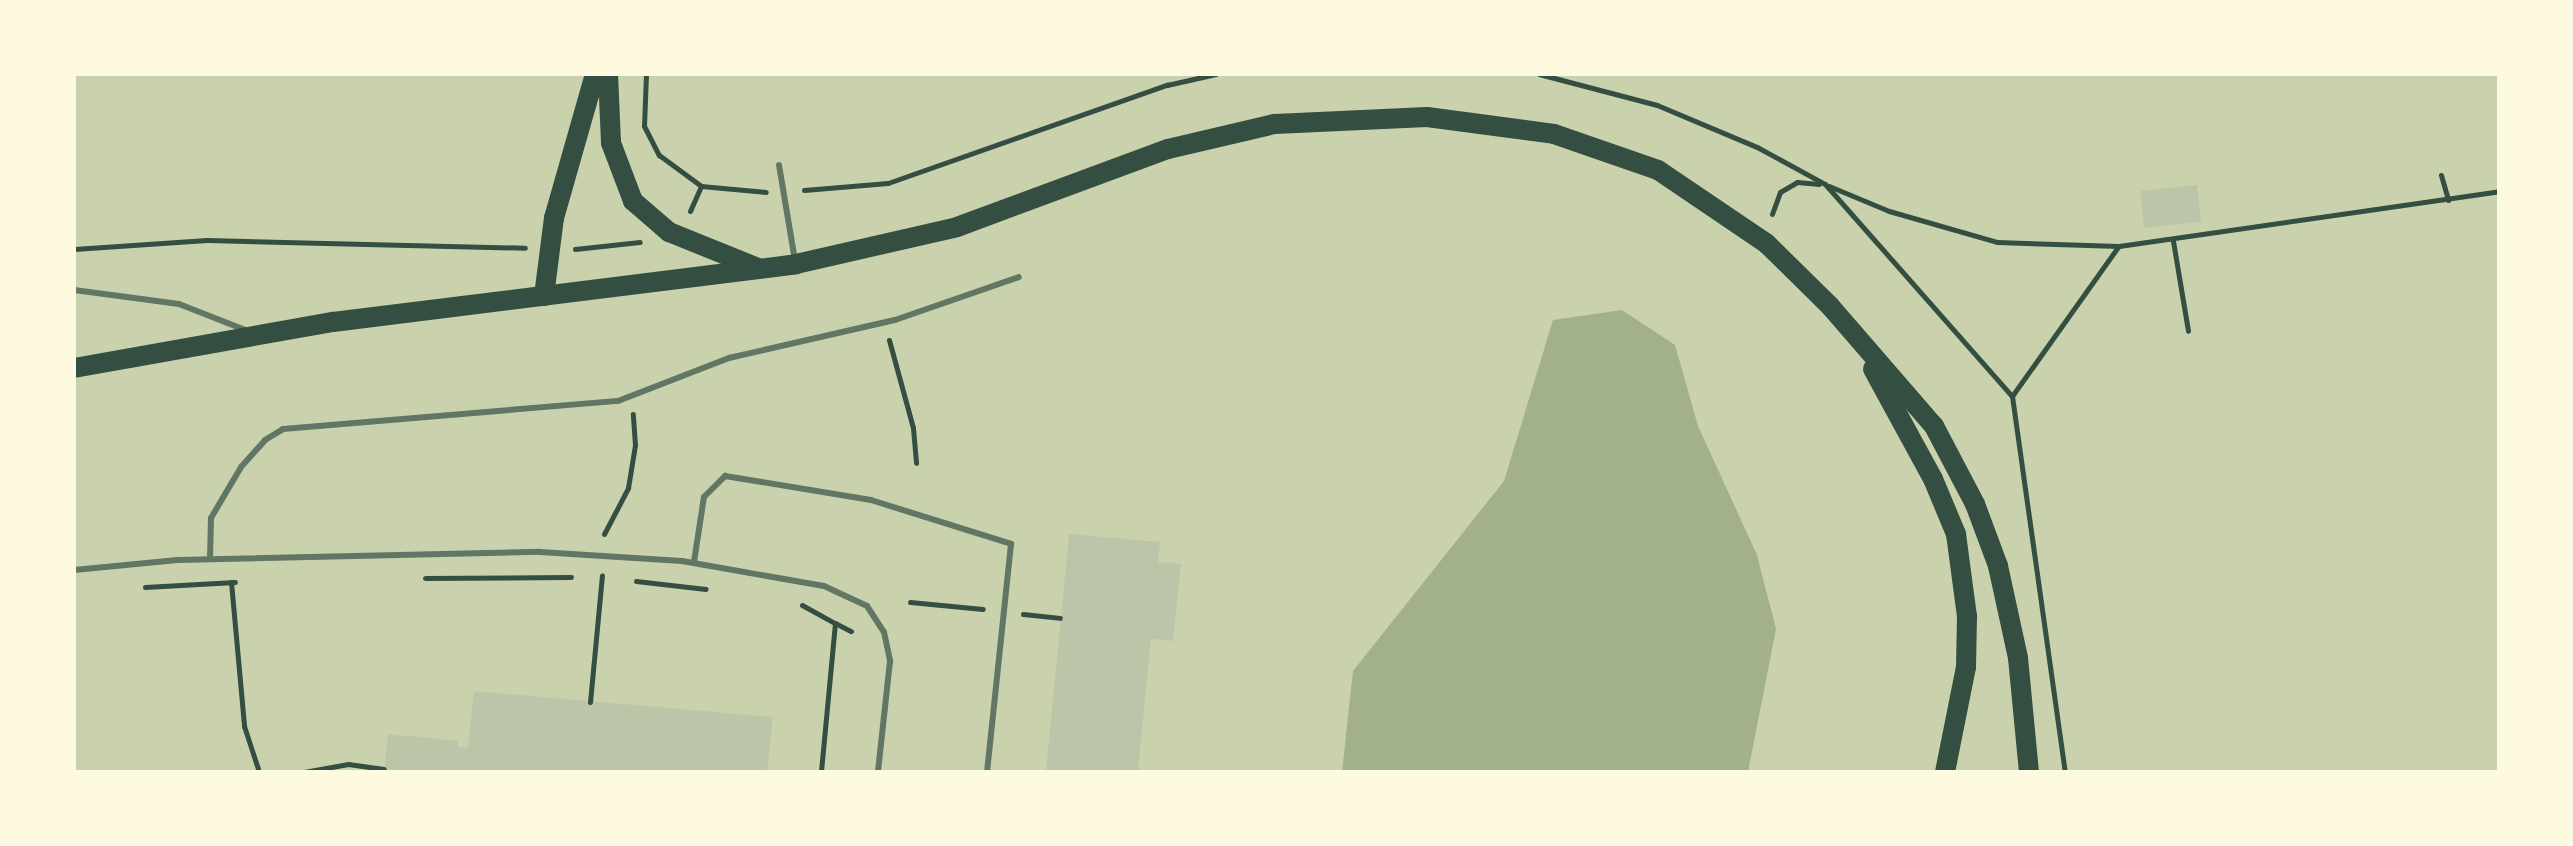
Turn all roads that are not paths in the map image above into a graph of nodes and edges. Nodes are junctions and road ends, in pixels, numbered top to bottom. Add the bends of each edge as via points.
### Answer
1 (595, 74) edge
2 (608, 74) edge
3 (779, 165) dead end
4 (796, 264) junction
5 (762, 270) junction
6 (1019, 277) dead end
7 (74, 290) edge
8 (544, 296) junction
9 (255, 333) junction
10 (1854, 334) junction
11 (74, 368) edge
12 (210, 559) junction
13 (694, 562) junction
14 (74, 570) edge
15 (878, 772) edge
16 (987, 772) edge
17 (1945, 772) edge
18 (2029, 772) edge

1 - 8 main road via 554,218
2 - 5 main road via 611,143 633,201 669,232
3 - 4 lane
4 - 5 main road
4 - 10 main road via 957,227 1220,134 1366,117 1468,120 1595,144 1667,176 1766,243
5 - 8 main road
6 - 12 lane via 883,323 729,358 618,401 283,429 241,467 211,518
7 - 9 lane via 179,304
8 - 9 main road
9 - 11 main road
10 - 17 main road via 1933,479 1956,534 1967,616 1966,667
10 - 18 main road via 1934,426 1989,538 2018,658
12 - 13 lane via 540,552
12 - 14 lane
13 - 15 lane via 824,586 867,606 884,632 890,661
13 - 16 lane via 704,497 725,476 871,500 1011,544

